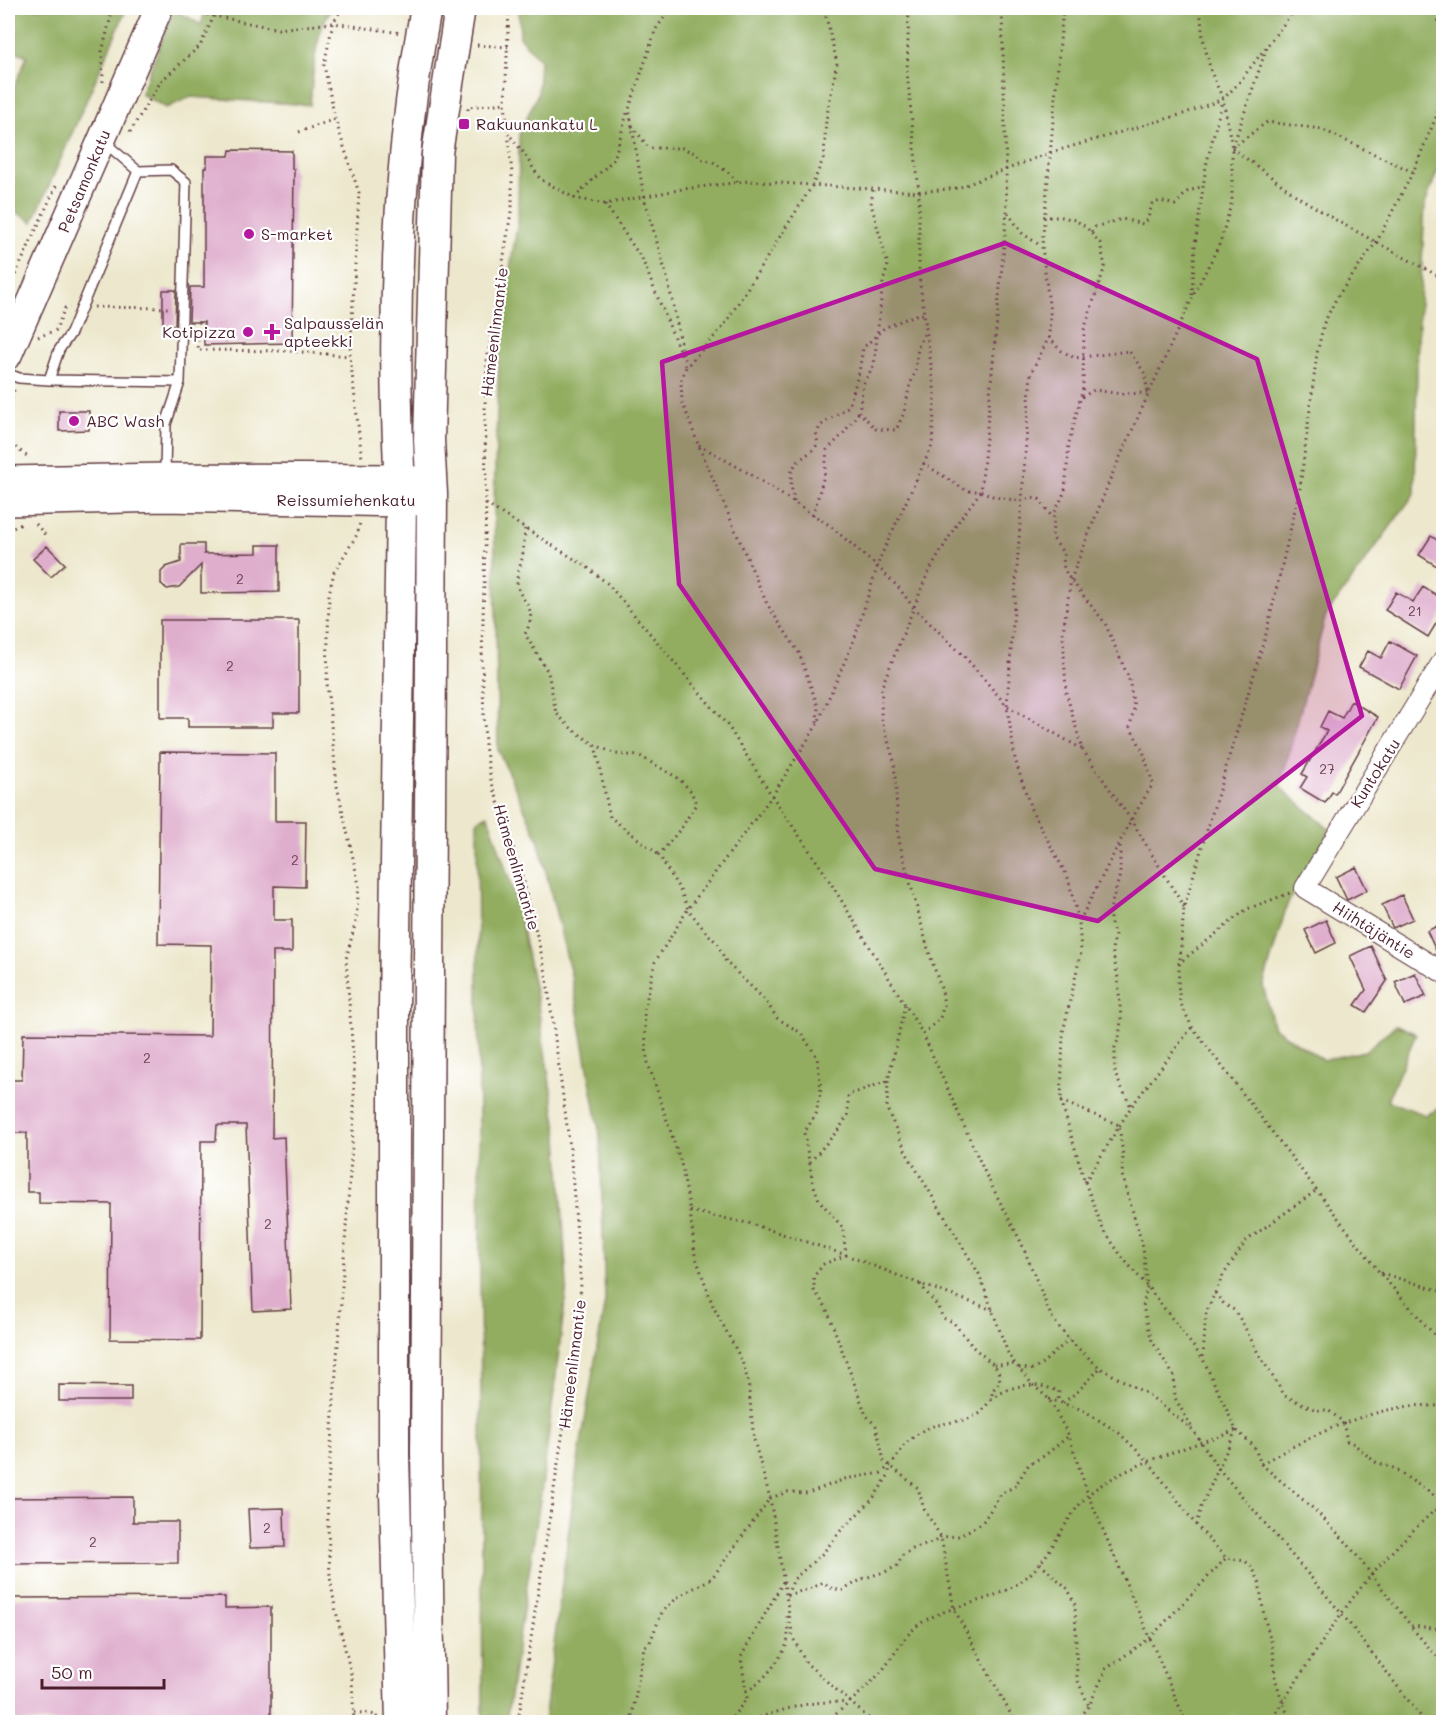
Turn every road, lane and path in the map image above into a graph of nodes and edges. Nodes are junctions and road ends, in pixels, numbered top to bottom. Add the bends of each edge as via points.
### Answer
1 (113, 8) edge
2 (159, 8) edge
3 (184, 8) edge
4 (342, 8) edge
5 (426, 8) edge
6 (460, 8) edge
7 (509, 8) edge
8 (671, 8) edge
9 (824, 8) edge
10 (909, 8) edge
11 (1002, 8) edge
12 (1063, 8) edge
13 (1200, 8) edge
14 (1296, 8) edge
15 (1436, 8) edge
16 (195, 10) edge
17 (333, 23) junction
18 (403, 33) dead end
19 (476, 45) dead end
20 (1268, 45) junction
21 (508, 47) junction
22 (1443, 49) edge
23 (103, 86) dead end
24 (1443, 88) edge
25 (1223, 99) junction
26 (506, 103) junction
27 (628, 109) junction
28 (466, 116) dead end
29 (335, 118) junction
30 (631, 124) junction
31 (299, 132) dead end
32 (510, 136) junction
33 (102, 140) junction
34 (1232, 148) junction
35 (1049, 153) junction
36 (1005, 170) junction
37 (138, 171) junction
38 (1413, 172) junction
39 (738, 182) junction
40 (812, 186) junction
41 (1203, 186) junction
42 (873, 190) junction
43 (919, 192) junction
44 (644, 197) junction
45 (574, 198) junction
46 (605, 204) junction
47 (1007, 212) junction
48 (1043, 217) junction
49 (1091, 232) junction
50 (1377, 241) junction
51 (1042, 246) junction
52 (1443, 279) edge
53 (1192, 298) junction
54 (81, 306) junction
55 (182, 308) junction
56 (924, 314) junction
57 (199, 322) dead end
58 (926, 330) junction
59 (877, 337) junction
60 (1049, 337) junction
61 (12, 345) edge
62 (350, 356) junction
63 (1083, 357) junction
64 (686, 367) junction
65 (8, 374) edge
66 (49, 380) junction
67 (180, 382) junction
68 (1148, 393) junction
69 (1082, 397) junction
70 (859, 412) junction
71 (698, 444) junction
72 (923, 464) junction
73 (8, 480) edge
74 (165, 488) junction
75 (363, 490) junction
76 (400, 491) junction
77 (981, 491) junction
78 (432, 494) junction
79 (1021, 501) junction
80 (8, 502) edge
81 (794, 503) junction
82 (486, 504) junction
83 (813, 515) junction
84 (31, 518) dead end
85 (1053, 519) junction
86 (525, 529) junction
87 (46, 536) dead end
88 (878, 566) junction
89 (1071, 579) junction
90 (913, 607) junction
91 (1442, 665) edge
92 (1006, 706) junction
93 (817, 726) junction
94 (595, 745) junction
95 (1082, 749) junction
96 (772, 796) junction
97 (1131, 820) junction
98 (1120, 845) junction
99 (659, 855) junction
100 (1305, 888) junction
101 (1184, 907) junction
102 (688, 909) junction
103 (1079, 922) junction
104 (1178, 964) junction
105 (1443, 973) edge
106 (905, 1005) junction
107 (1192, 1027) junction
108 (923, 1034) junction
109 (888, 1080) junction
110 (1060, 1101) junction
111 (1131, 1107) junction
112 (1119, 1125) junction
113 (810, 1162) junction
114 (1084, 1182) junction
115 (1317, 1190) junction
116 (690, 1211) junction
117 (846, 1255) junction
118 (1380, 1273) junction
119 (920, 1284) junction
120 (1147, 1286) junction
121 (1443, 1292) edge
122 (1215, 1293) junction
123 (993, 1310) junction
124 (1069, 1340) junction
125 (1443, 1346) edge
126 (1203, 1359) junction
127 (1015, 1364) junction
128 (994, 1365) junction
129 (1019, 1368) junction
130 (1100, 1368) junction
131 (1031, 1383) junction
132 (991, 1399) junction
133 (1049, 1399) junction
134 (1058, 1402) junction
135 (1063, 1403) junction
136 (1443, 1406) edge
137 (1342, 1422) junction
138 (1192, 1430) junction
139 (1236, 1430) junction
140 (1069, 1436) junction
141 (1200, 1443) junction
142 (1149, 1462) junction
143 (1261, 1464) junction
144 (890, 1465) junction
145 (1218, 1468) junction
146 (1088, 1495) junction
147 (770, 1498) junction
148 (1443, 1502) edge
149 (1196, 1525) junction
150 (941, 1537) junction
151 (1226, 1558) junction
152 (1040, 1563) junction
153 (1371, 1575) junction
154 (784, 1580) junction
155 (787, 1595) junction
156 (788, 1603) junction
157 (954, 1608) junction
158 (1342, 1614) junction
159 (1411, 1626) junction
160 (1443, 1629) edge
161 (1150, 1638) junction
162 (1443, 1665) edge
163 (746, 1691) junction
164 (849, 1703) junction
165 (1283, 1703) junction
166 (1089, 1706) junction
167 (354, 1712) junction
168 (354, 1722) edge
169 (377, 1722) edge
170 (401, 1722) edge
171 (430, 1722) edge
172 (518, 1722) edge
173 (632, 1722) edge
174 (729, 1722) edge
175 (737, 1722) edge
176 (743, 1722) edge
177 (827, 1722) edge
178 (873, 1722) edge
179 (1015, 1722) edge
180 (1077, 1722) edge
181 (1186, 1722) edge
182 (1269, 1722) edge
183 (1291, 1722) edge
184 (1425, 1722) edge

1 - 23 path via 102,52
2 - 33 street, Petsamonkatu
3 - 16 path
4 - 17 path
5 - 76 main road via 406,153 397,278
6 - 78 main road via 437,153 429,440
7 - 21 path, Hämeenlinnantie
8 - 27 path via 656,28
9 - 40 path via 837,63 826,120 824,157
10 - 43 path via 907,72
11 - 36 path
12 - 35 path
13 - 25 path via 1211,72
14 - 20 path
15 - 22 path
16 - 17 path via 278,29
17 - 18 path
17 - 29 path via 324,65
19 - 21 path
20 - 25 path
20 - 34 path
21 - 26 path, Hämeenlinnantie
24 - 38 path via 1436,117
25 - 34 path
25 - 35 path
25 - 41 path
26 - 28 path via 468,107
26 - 32 path, Hämeenlinnantie
27 - 30 path
27 - 45 path via 614,159
29 - 31 path
29 - 62 path via 359,193
30 - 39 path via 649,148 682,148 712,161
30 - 44 path
32 - 45 path via 540,179
32 - 82 path, Hämeenlinnantie via 512,206 487,372
33 - 37 lane
33 - 61 street, Petsamonkatu
34 - 38 path via 1267,122 1321,129
34 - 50 path via 1297,196
34 - 53 path via 1232,201 1220,243
35 - 36 path
35 - 48 path
36 - 43 path via 958,188
36 - 47 path
37 - 54 lane
37 - 55 lane via 171,170 186,182
38 - 50 path
39 - 40 path
39 - 44 path
40 - 42 path
40 - 64 path via 723,327
41 - 49 path via 1187,192 1175,205 1160,201 1152,204 1143,224 1122,219 1095,227
41 - 53 path
42 - 43 path
42 - 59 path via 871,204 888,265
43 - 56 path via 919,277
44 - 46 path
44 - 64 path via 668,281
45 - 46 path
46 - 64 path via 642,259
47 - 51 path via 1022,233
47 - 77 path
48 - 49 path via 1075,220
48 - 51 path
49 - 63 path via 1100,243 1105,266 1084,330
50 - 52 path
50 - 101 path via 1336,297 1324,323 1300,488 1266,634
51 - 60 path
53 - 68 path
54 - 55 path
54 - 61 path via 65,308 56,330
54 - 66 lane
55 - 67 lane
56 - 58 path
56 - 59 path via 890,325
57 - 62 path via 198,350
58 - 70 path via 896,430 876,429
58 - 72 path via 935,394 932,446
59 - 70 path via 874,365 863,384
59 - 81 path via 863,348 849,406 819,426 814,450 795,465 790,482
60 - 63 path via 1060,350 1075,358
60 - 79 path via 1031,373
62 - 75 path
63 - 68 path via 1129,351 1144,372
63 - 69 path
64 - 71 path via 681,382 682,401
65 - 66 lane
66 - 67 lane
67 - 74 lane via 166,424
68 - 69 path via 1094,390
68 - 89 path
69 - 85 path via 1069,443 1065,490
70 - 83 path via 827,450
71 - 81 path
71 - 93 path via 767,604 799,653 818,707
72 - 77 path via 967,491
72 - 88 path
73 - 74 street, Reissumiehenkatu
74 - 75 street, Reissumiehenkatu
74 - 80 street, Reissumiehenkatu
75 - 76 street, Reissumiehenkatu
75 - 167 path via 358,533 334,572 329,594 327,683 338,786 359,885 356,921 346,959 354,1116 327,1500 330,1577 352,1678
76 - 78 street, Reissumiehenkatu via 422,501
76 - 170 main road via 394,1455
77 - 79 path
77 - 90 path via 937,557
78 - 171 main road via 426,1452
79 - 85 path via 1039,499
79 - 92 path
81 - 83 path
82 - 86 path
82 - 172 path, Hämeenlinnantie via 482,661 485,746 491,780 523,878 546,973 570,1148 581,1284 576,1345
83 - 88 path
84 - 87 path
85 - 89 path via 1052,537 1064,554 1066,576
86 - 94 path via 517,581 530,606 530,624 525,634 548,672 556,713
86 - 96 path via 608,584 728,726
88 - 90 path
88 - 93 path via 854,639
89 - 95 path via 1063,632 1066,692
89 - 97 path via 1105,622 1129,679 1134,708 1130,727 1143,751 1153,784
90 - 92 path via 965,657
90 - 108 path via 882,686 881,717 894,761 899,841 944,1005 940,1018
91 - 100 street, Kuntokatu
92 - 95 path
92 - 103 path via 1015,759 1031,809 1068,878
93 - 96 path
94 - 99 path via 610,817
94 - 99 path via 616,754 640,756 678,778 691,791 696,804
95 - 97 path
96 - 102 path
96 - 106 path via 824,872
97 - 98 path
97 - 101 path
98 - 103 path
98 - 111 path via 1120,875 1110,910 1121,1020 1115,1074
99 - 102 path
100 - 104 path via 1247,909
100 - 105 street, Hiihtäjäntie
101 - 104 path
102 - 113 path via 718,944 726,962 765,1000 777,1018 801,1033 817,1057 821,1088 816,1114 804,1133
102 - 116 path via 655,962 644,1011 647,1060 681,1163
103 - 110 path via 1081,952 1063,1032
104 - 107 path via 1180,1002
106 - 108 path
106 - 109 path
107 - 111 path
107 - 115 path
108 - 124 path via 986,1175 1021,1242 1051,1316
109 - 113 path via 848,1095 848,1115
109 - 123 path via 887,1109 903,1145 979,1274
110 - 112 path
110 - 114 path
111 - 112 path
112 - 114 path
112 - 120 path via 1122,1175 1143,1246
113 - 117 path via 819,1200 843,1228
114 - 120 path via 1103,1229
115 - 118 path
115 - 122 path via 1246,1241
116 - 117 path via 752,1224
116 - 147 path via 702,1280 742,1361 754,1440
117 - 119 path
117 - 144 path via 824,1264 814,1276 814,1290 826,1307 866,1414 876,1426 884,1461
118 - 121 path
118 - 125 path
119 - 123 path
119 - 128 path via 943,1318 953,1322
120 - 126 path
120 - 138 path via 1143,1307 1152,1341 1174,1376 1175,1398
122 - 126 path via 1206,1313
122 - 137 path via 1234,1310 1285,1396 1316,1410 1328,1410
123 - 127 path
124 - 129 path via 1033,1369
124 - 130 path
126 - 139 path
127 - 128 path
127 - 129 path
128 - 132 path via 1000,1381
129 - 131 path
130 - 135 path
130 - 138 path via 1149,1395
131 - 132 path
131 - 133 path
131 - 134 path via 1059,1391
132 - 144 path via 981,1413 920,1432
133 - 134 path
133 - 140 path
134 - 135 path
135 - 142 path via 1083,1410 1119,1433
136 - 137 path via 1412,1406
137 - 143 path
137 - 148 path via 1347,1441
138 - 141 path
139 - 141 path
139 - 143 path via 1254,1446
139 - 145 path
140 - 146 path
140 - 150 path via 1029,1464 1015,1486 1001,1494 982,1523 959,1536
141 - 142 path
141 - 145 path
142 - 146 path
142 - 149 path
143 - 153 path via 1315,1510
144 - 147 path via 873,1476
144 - 150 path via 918,1488 924,1509
144 - 155 path via 888,1476 872,1500 794,1579
145 - 149 path
145 - 158 path
146 - 152 path via 1067,1519
146 - 161 path
147 - 154 path
147 - 173 path via 712,1578 678,1597 662,1612 650,1642 644,1647
148 - 153 path
149 - 151 path
150 - 155 path via 903,1555 897,1566 842,1591 823,1582
150 - 157 path
151 - 161 path
151 - 165 path via 1245,1561 1258,1581
152 - 157 path via 1010,1589
152 - 166 path via 1068,1589 1075,1605 1077,1678
153 - 158 path
153 - 159 path
154 - 155 path
154 - 163 path via 741,1657
155 - 156 path
156 - 163 path via 786,1644 780,1657
156 - 164 path via 794,1638 806,1663
157 - 164 path via 923,1622
157 - 179 path
158 - 165 path
158 - 184 path
159 - 160 path
159 - 162 path
161 - 166 path via 1106,1669
161 - 181 path
163 - 174 path via 747,1698
164 - 176 path via 825,1700
164 - 177 path
164 - 178 path
165 - 182 path
165 - 183 path
166 - 180 path
167 - 168 path
167 - 169 path via 376,1715
175 - 176 path

